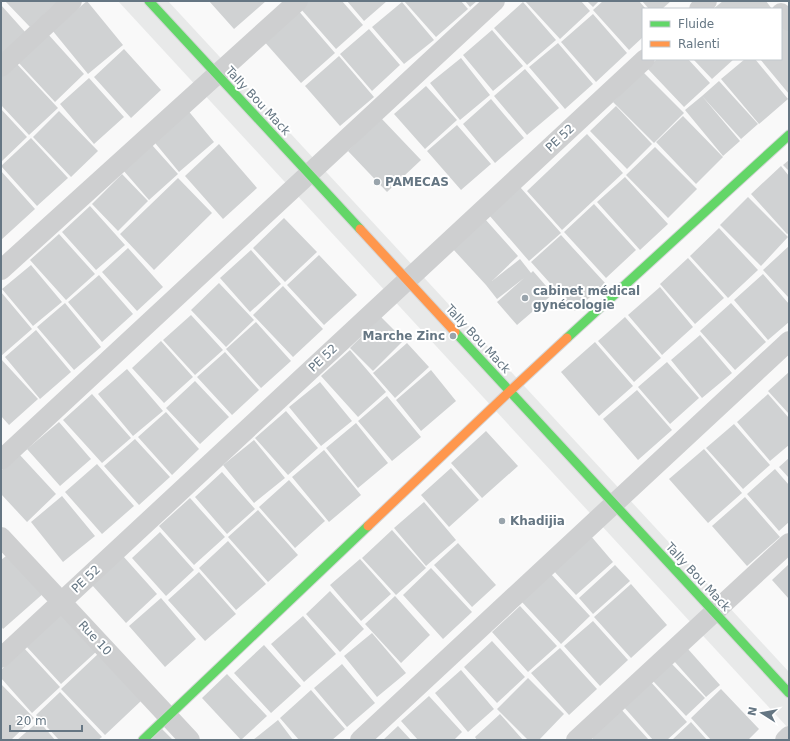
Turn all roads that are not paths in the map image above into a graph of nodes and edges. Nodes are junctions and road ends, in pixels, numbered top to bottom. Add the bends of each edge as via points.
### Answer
1 (72, 1) edge
2 (149, 1) edge
3 (298, 1) edge
4 (495, 1) edge
5 (644, 60) edge
6 (1, 67) edge
7 (217, 75) junction
8 (789, 135) edge
9 (309, 174) junction
10 (1, 270) edge
11 (407, 280) junction
12 (789, 341) edge
13 (510, 391) junction
14 (1, 460) edge
15 (614, 504) junction
16 (1, 537) edge
17 (789, 543) edge
18 (61, 602) junction
19 (714, 612) junction
20 (1, 658) edge
21 (789, 693) edge
22 (168, 716) junction
23 (789, 736) edge
24 (143, 740) edge
25 (190, 740) edge
26 (360, 740) edge
27 (576, 740) edge
28 (785, 740) edge

1 - 6 street
2 - 7 street, Tally Bou Mack
3 - 7 street
4 - 9 street
5 - 11 street, PE 52
7 - 9 street, Tally Bou Mack
7 - 10 street
8 - 13 street
9 - 11 street, Tally Bou Mack
9 - 14 street
11 - 13 street, Tally Bou Mack
11 - 18 street, PE 52
12 - 15 street
13 - 15 street, Tally Bou Mack
13 - 22 street
15 - 19 street, Tally Bou Mack
15 - 26 street
16 - 18 street, Rue 10
17 - 19 street
18 - 20 street, PE 52
18 - 22 street, Rue 10
19 - 21 street, Tally Bou Mack
19 - 27 street
22 - 24 street
22 - 25 street, Rue 10
23 - 28 street

